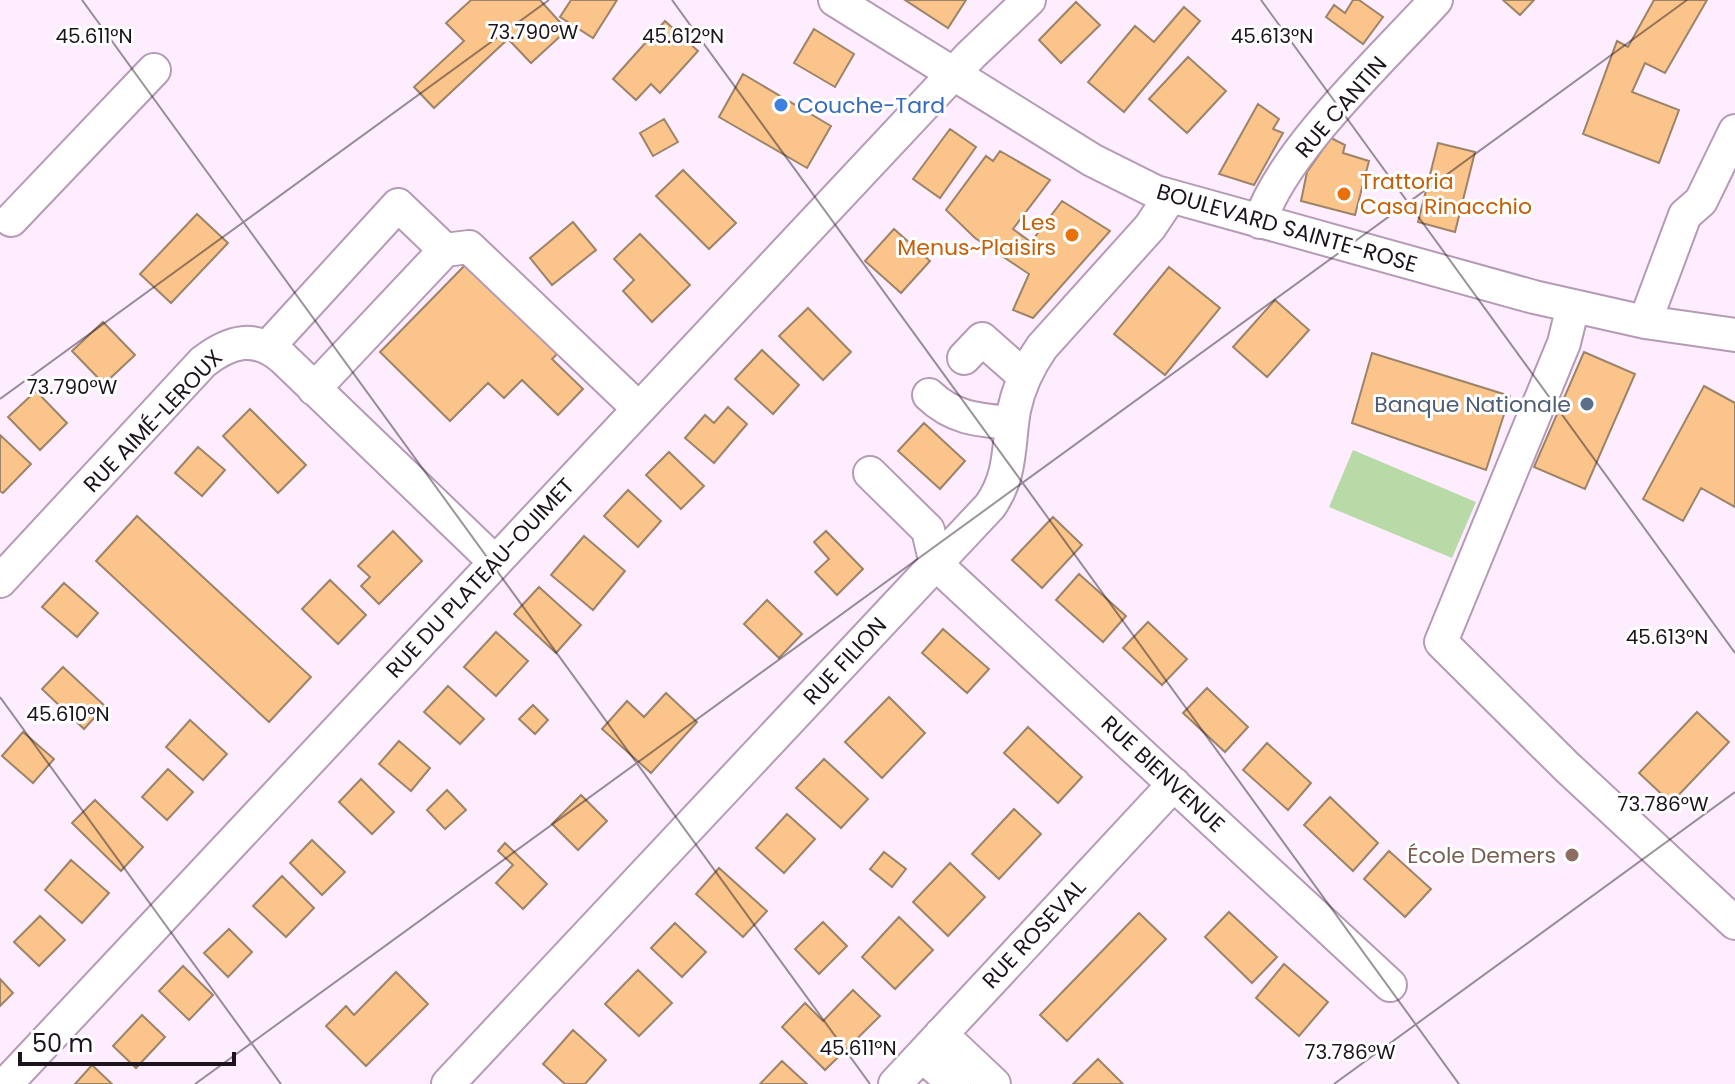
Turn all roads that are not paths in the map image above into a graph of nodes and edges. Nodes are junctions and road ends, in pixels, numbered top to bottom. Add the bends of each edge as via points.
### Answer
1 (835, 0) edge
2 (1029, 0) edge
3 (1436, 0) edge
4 (154, 70) dead end
5 (955, 73) junction
6 (1735, 131) edge
7 (1170, 197) junction
8 (4, 221) edge
9 (1260, 222) junction
10 (445, 250) junction
11 (1573, 306) junction
12 (1645, 322) junction
13 (1735, 335) edge
14 (268, 347) junction
15 (964, 358) dead end
16 (1024, 376) junction
17 (314, 389) junction
18 (929, 395) dead end
19 (639, 409) junction
20 (1012, 423) junction
21 (870, 473) dead end
22 (495, 562) junction
23 (936, 564) junction
24 (0, 581) edge
25 (1174, 784) junction
26 (1735, 923) edge
27 (1390, 985) dead end
28 (932, 1044) junction
29 (6, 1084) edge
30 (448, 1084) edge
31 (895, 1084) edge
32 (954, 1084) edge
33 (994, 1084) edge

1 - 5 street, BOULEVARD SAINTE-ROSE
2 - 5 street, RUE DU PLATEAU-OUIMET
3 - 9 street, RUE CANTIN via 1287,168
4 - 8 street
5 - 7 street, BOULEVARD SAINTE-ROSE via 1092,160
5 - 19 street, RUE DU PLATEAU-OUIMET
6 - 12 street via 1701,201 1685,215
7 - 9 street, BOULEVARD SAINTE-ROSE
7 - 16 street, RUE FILION via 1150,227 1042,347
9 - 11 street, BOULEVARD SAINTE-ROSE
10 - 14 street via 398,205
10 - 17 street
10 - 19 street via 469,247
11 - 12 street, BOULEVARD SAINTE-ROSE
11 - 26 street via 1564,343 1441,642
12 - 13 street, BOULEVARD SAINTE-ROSE
14 - 17 street
14 - 24 street, RUE AIMÉ-LEROUX via 232,343 203,362
15 - 16 street via 982,339
16 - 20 street, RUE FILION
17 - 22 street
18 - 20 street via 960,417
19 - 22 street, RUE DU PLATEAU-OUIMET
20 - 23 street, RUE FILION via 1007,475 998,494
21 - 23 street via 928,530
22 - 29 street, RUE DU PLATEAU-OUIMET
23 - 25 street, RUE BIENVENUE
23 - 30 street, RUE FILION
25 - 27 street, RUE BIENVENUE
25 - 28 street, RUE ROSEVAL
28 - 31 street, RUE ROSEVAL
28 - 32 street
28 - 33 street

